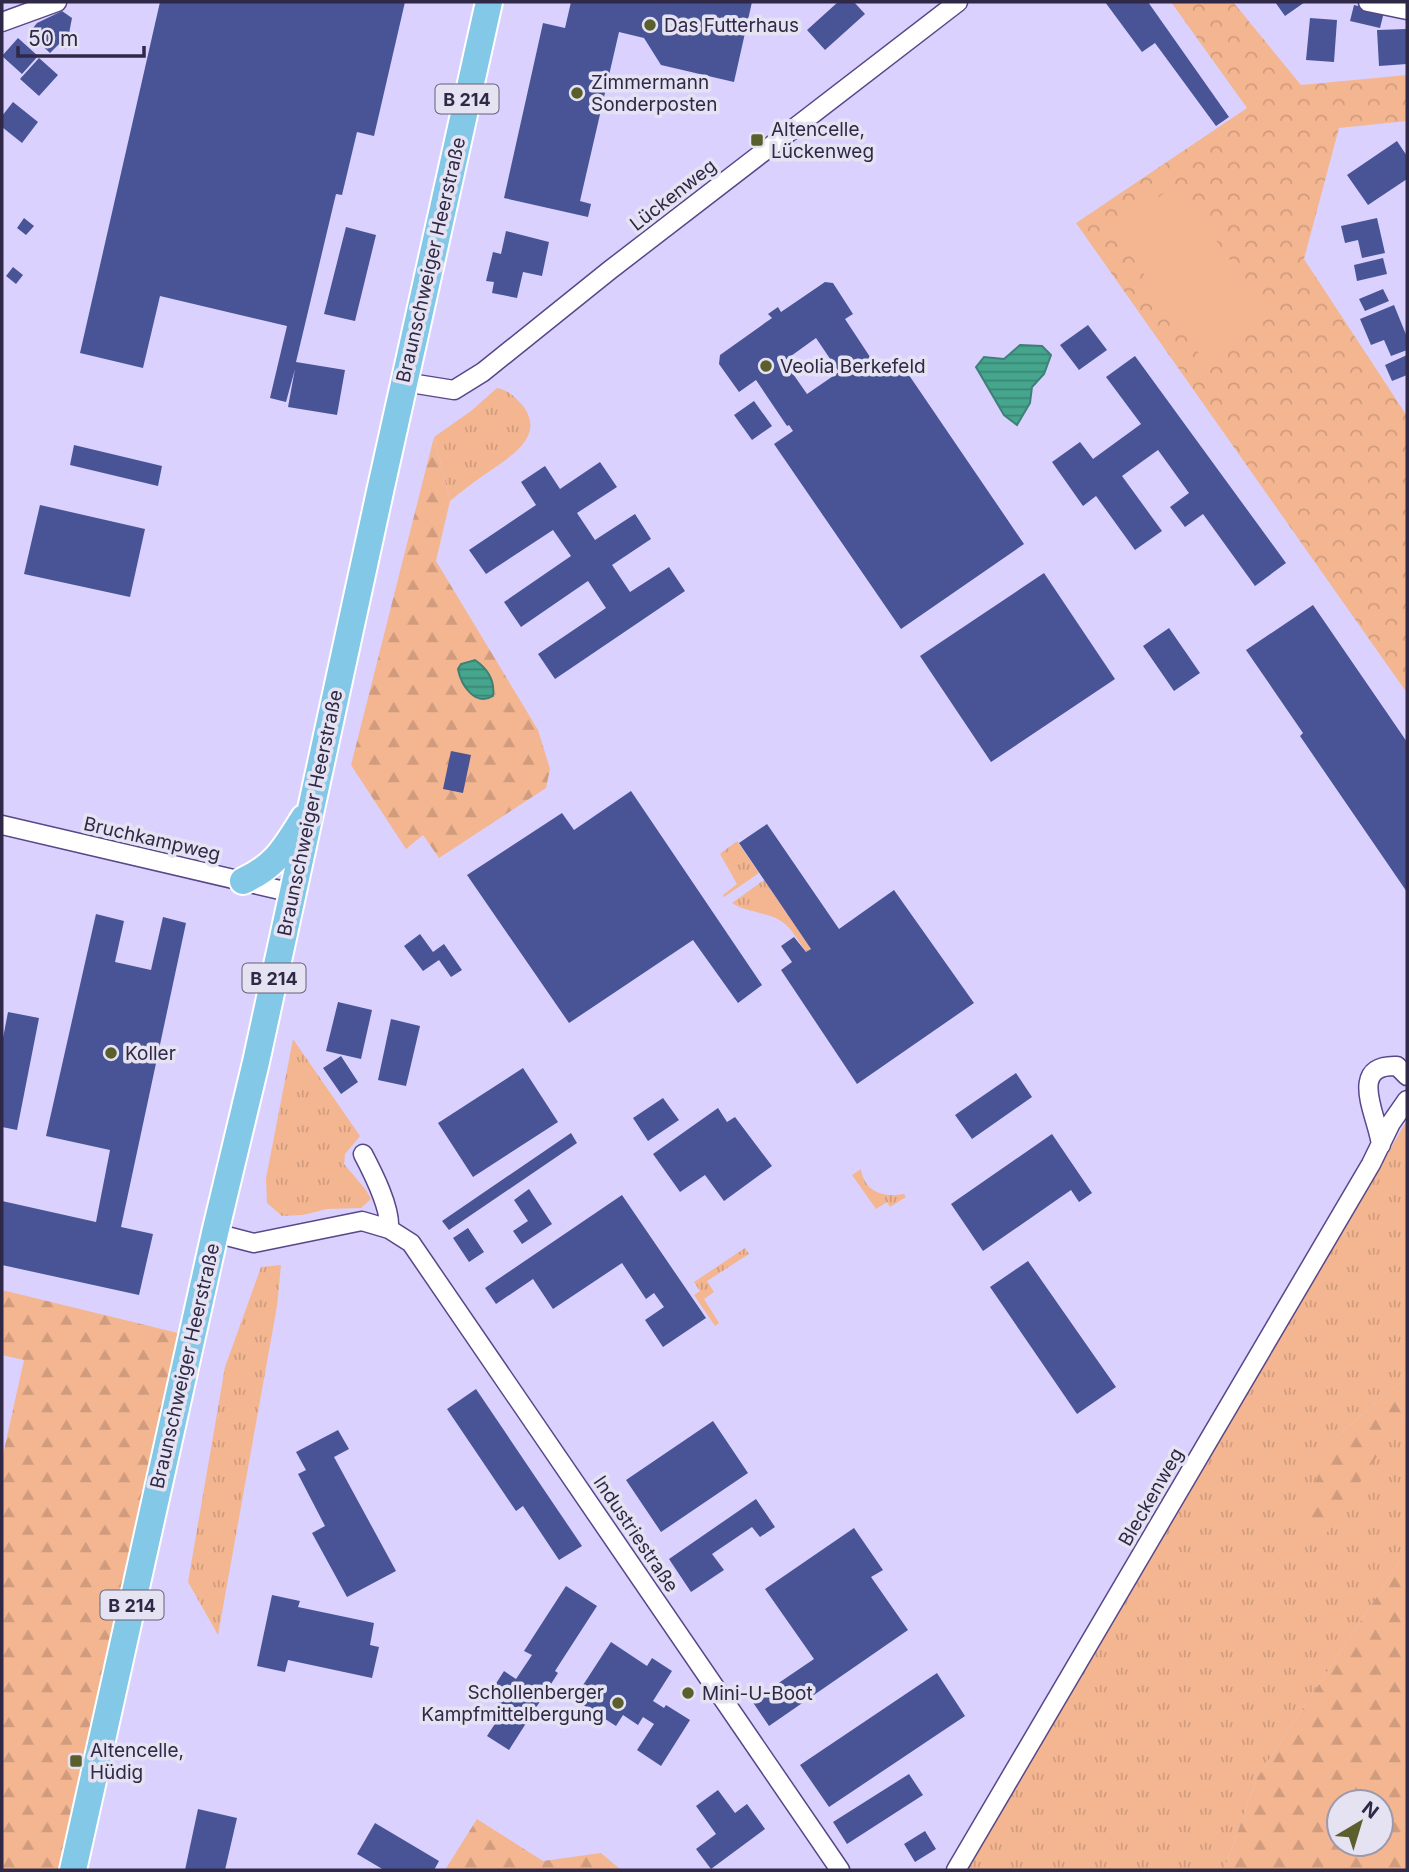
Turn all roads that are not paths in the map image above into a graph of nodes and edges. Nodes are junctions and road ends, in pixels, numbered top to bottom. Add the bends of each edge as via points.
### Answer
1 (57, 2) edge
2 (489, 2) edge
3 (958, 2) edge
4 (1368, 2) edge
5 (1407, 10) edge
6 (2, 22) edge
7 (404, 382) junction
8 (312, 805) junction
9 (2, 825) edge
10 (243, 881) junction
11 (293, 893) junction
12 (1407, 1076) edge
13 (1407, 1100) edge
14 (1381, 1145) junction
15 (363, 1154) dead end
16 (388, 1229) junction
17 (215, 1233) junction
18 (73, 1870) edge
19 (839, 1870) edge
20 (956, 1870) edge

1 - 6 street
2 - 7 main road, Braunschweiger Heerstraße / B 214
3 - 7 street, Lückenweg via 483,372 454,390
4 - 5 street
7 - 8 main road, Braunschweiger Heerstraße / B 214
8 - 10 main road via 273,863
8 - 11 main road, Braunschweiger Heerstraße / B 214
9 - 10 street, Bruchkampweg
10 - 11 street, Bruchkampweg
11 - 17 main road, Braunschweiger Heerstraße / B 214
12 - 14 street via 1398,1066 1385,1065 1373,1073 1367,1087
13 - 14 street, Bleckenweg
14 - 20 street, Bleckenweg
15 - 16 street via 390,1220
16 - 17 street, Industriestraße via 362,1221 254,1243
16 - 19 street, Industriestraße via 411,1243
17 - 18 main road, Braunschweiger Heerstraße / B 214

